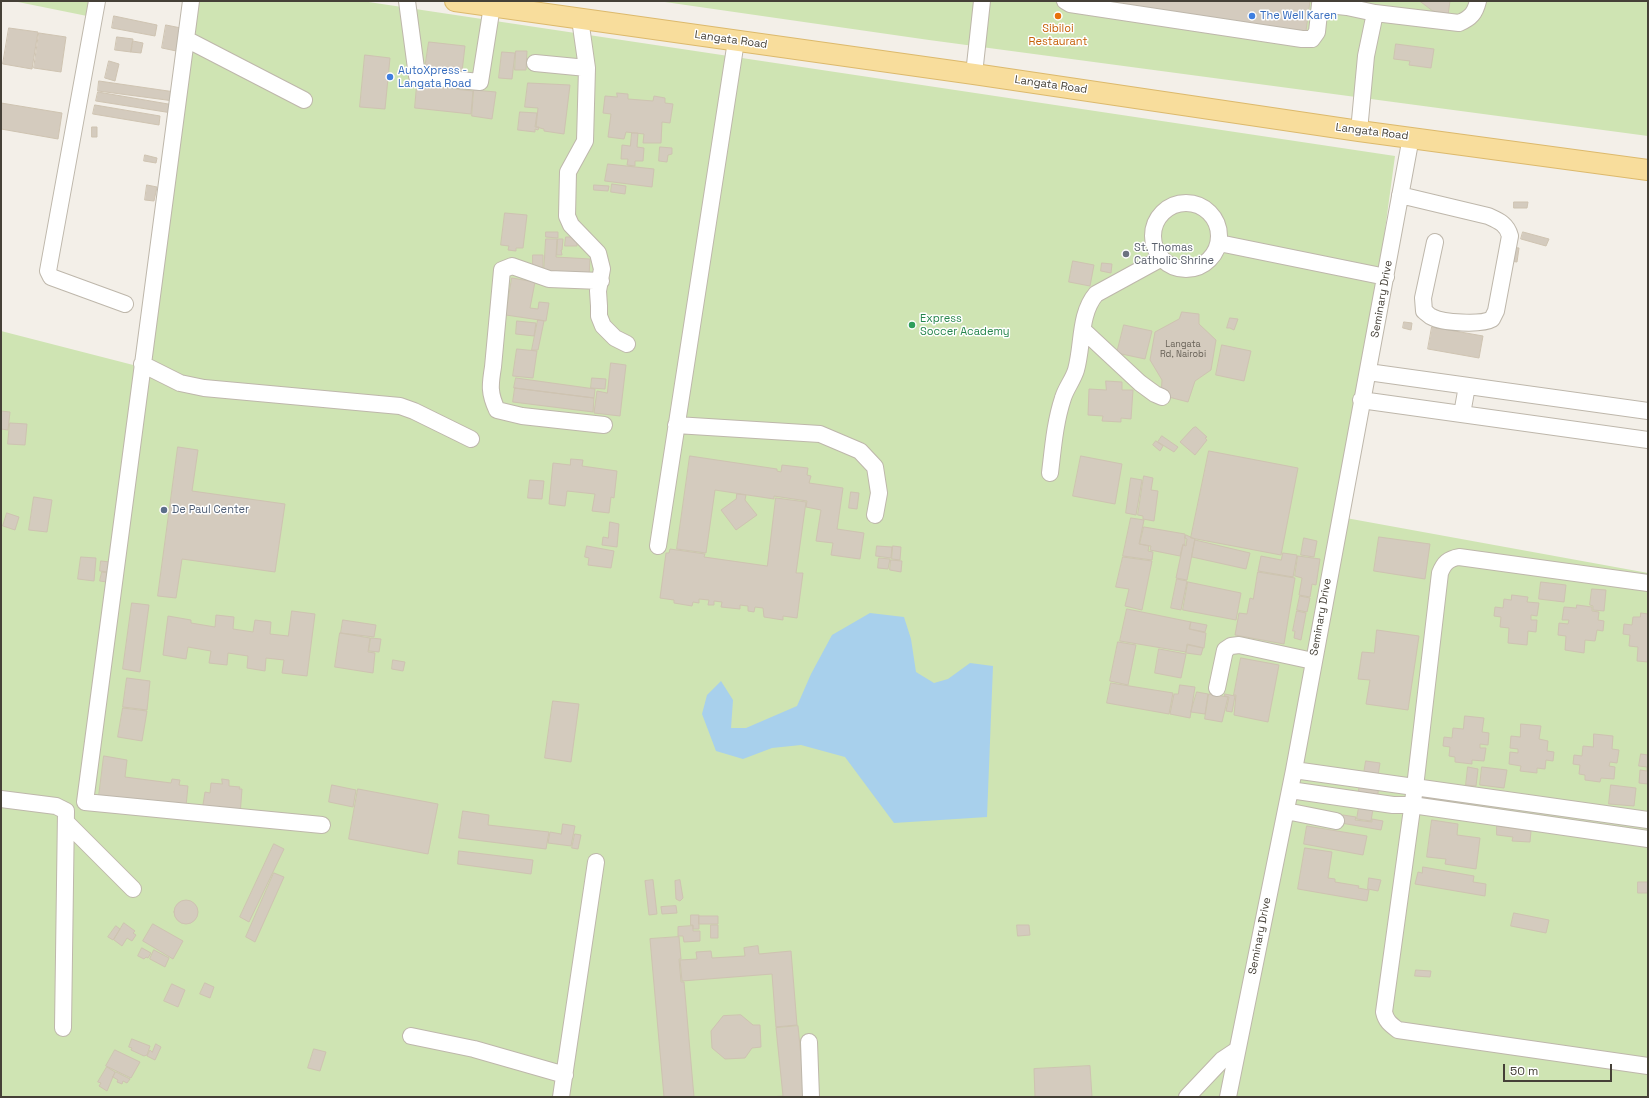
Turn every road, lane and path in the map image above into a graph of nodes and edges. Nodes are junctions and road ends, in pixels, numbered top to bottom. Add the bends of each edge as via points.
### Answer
1 (97, 1) edge
2 (191, 1) edge
3 (407, 1) edge
4 (982, 1) edge
5 (1065, 1) edge
6 (1478, 1) edge
7 (466, 2) edge
8 (492, 6) junction
9 (517, 6) edge
10 (1375, 14) junction
11 (580, 19) junction
12 (186, 38) junction
13 (736, 41) junction
14 (535, 63) dead end
15 (587, 68) junction
16 (974, 74) junction
17 (304, 100) dead end
18 (1359, 131) junction
19 (1410, 137) junction
20 (1648, 170) edge
21 (1400, 196) junction
22 (1435, 242) dead end
23 (1219, 243) junction
24 (1160, 259) junction
25 (1386, 277) junction
26 (601, 281) junction
27 (125, 304) dead end
28 (1083, 330) junction
29 (627, 344) dead end
30 (142, 364) junction
31 (1368, 372) junction
32 (1467, 386) junction
33 (1162, 397) dead end
34 (1361, 400) junction
35 (1648, 411) edge
36 (1462, 414) junction
37 (604, 425) dead end
38 (676, 426) junction
39 (471, 439) dead end
40 (1648, 440) edge
41 (1050, 473) dead end
42 (875, 515) dead end
43 (658, 546) dead end
44 (1648, 583) edge
45 (1313, 661) junction
46 (1217, 688) dead end
47 (1294, 770) junction
48 (1415, 787) junction
49 (1290, 790) junction
50 (1, 799) edge
51 (1412, 805) junction
52 (1286, 811) junction
53 (1648, 820) edge
54 (1336, 821) dead end
55 (67, 823) junction
56 (322, 825) dead end
57 (1648, 839) edge
58 (596, 862) dead end
59 (132, 889) dead end
60 (63, 1028) dead end
61 (411, 1036) dead end
62 (808, 1042) dead end
63 (1237, 1050) junction
64 (1648, 1066) edge
65 (565, 1075) junction
66 (561, 1097) edge
67 (811, 1097) edge
68 (1187, 1097) edge
69 (1228, 1097) edge

1 - 27 street via 48,271 51,277
2 - 12 street
3 - 8 street via 417,76 480,82
4 - 16 street
5 - 10 street via 1070,4 1302,39 1312,39 1316,35 1320,4
6 - 10 street via 1470,19 1459,23
7 - 8 main road, Langata Road
8 - 9 main road, Langata Road
9 - 11 main road, Langata Road
10 - 18 street via 1366,56
11 - 13 main road, Langata Road
11 - 15 street
12 - 17 street
12 - 30 street
13 - 16 main road, Langata Road
13 - 38 street
14 - 15 street
15 - 26 street via 585,141 568,172 567,216 570,225 598,253 602,270
16 - 18 main road, Langata Road
18 - 19 main road, Langata Road
19 - 20 main road, Langata Road
19 - 21 street, Seminary Drive
21 - 22 street via 1488,216 1508,228 1510,236 1496,311 1492,319 1486,322 1460,322 1432,318 1424,311 1423,298
21 - 25 street, Seminary Drive
23 - 24 street via 1214,255 1206,264 1195,269 1182,270
23 - 24 street via 1215,219 1207,210 1196,204 1183,203 1171,206 1161,213 1154,224 1154,248
23 - 25 street
24 - 28 street via 1096,294 1090,301
25 - 31 street, Seminary Drive
26 - 29 street via 598,291 599,316 603,326 615,338
26 - 37 street via 549,279 512,266 502,270 490,396 497,410 522,416
28 - 33 street via 1140,383
28 - 41 street via 1075,370 1063,397 1055,430
30 - 39 street via 180,382 204,388 400,406
30 - 56 street via 84,802
31 - 32 street
31 - 34 street, Seminary Drive
32 - 35 street
32 - 36 street
34 - 36 street
34 - 45 street, Seminary Drive
36 - 40 street
38 - 42 street via 820,434 860,450 875,467 879,493
38 - 43 street
44 - 48 street via 1458,557 1447,561 1440,573
45 - 46 street via 1239,645 1231,646 1225,650
45 - 47 street, Seminary Drive
47 - 48 street
47 - 49 street, Seminary Drive
48 - 51 street
48 - 53 street
49 - 51 street via 1392,805
49 - 52 street, Seminary Drive
50 - 55 street via 56,806 66,811
51 - 57 street
51 - 64 street via 1384,1012 1390,1024 1398,1030 1419,1034
52 - 54 street
52 - 63 street, Seminary Drive
55 - 59 street
55 - 60 street
58 - 65 street
61 - 65 street via 474,1049
62 - 67 street
63 - 68 street via 1222,1060
63 - 69 street, Seminary Drive
65 - 66 street

